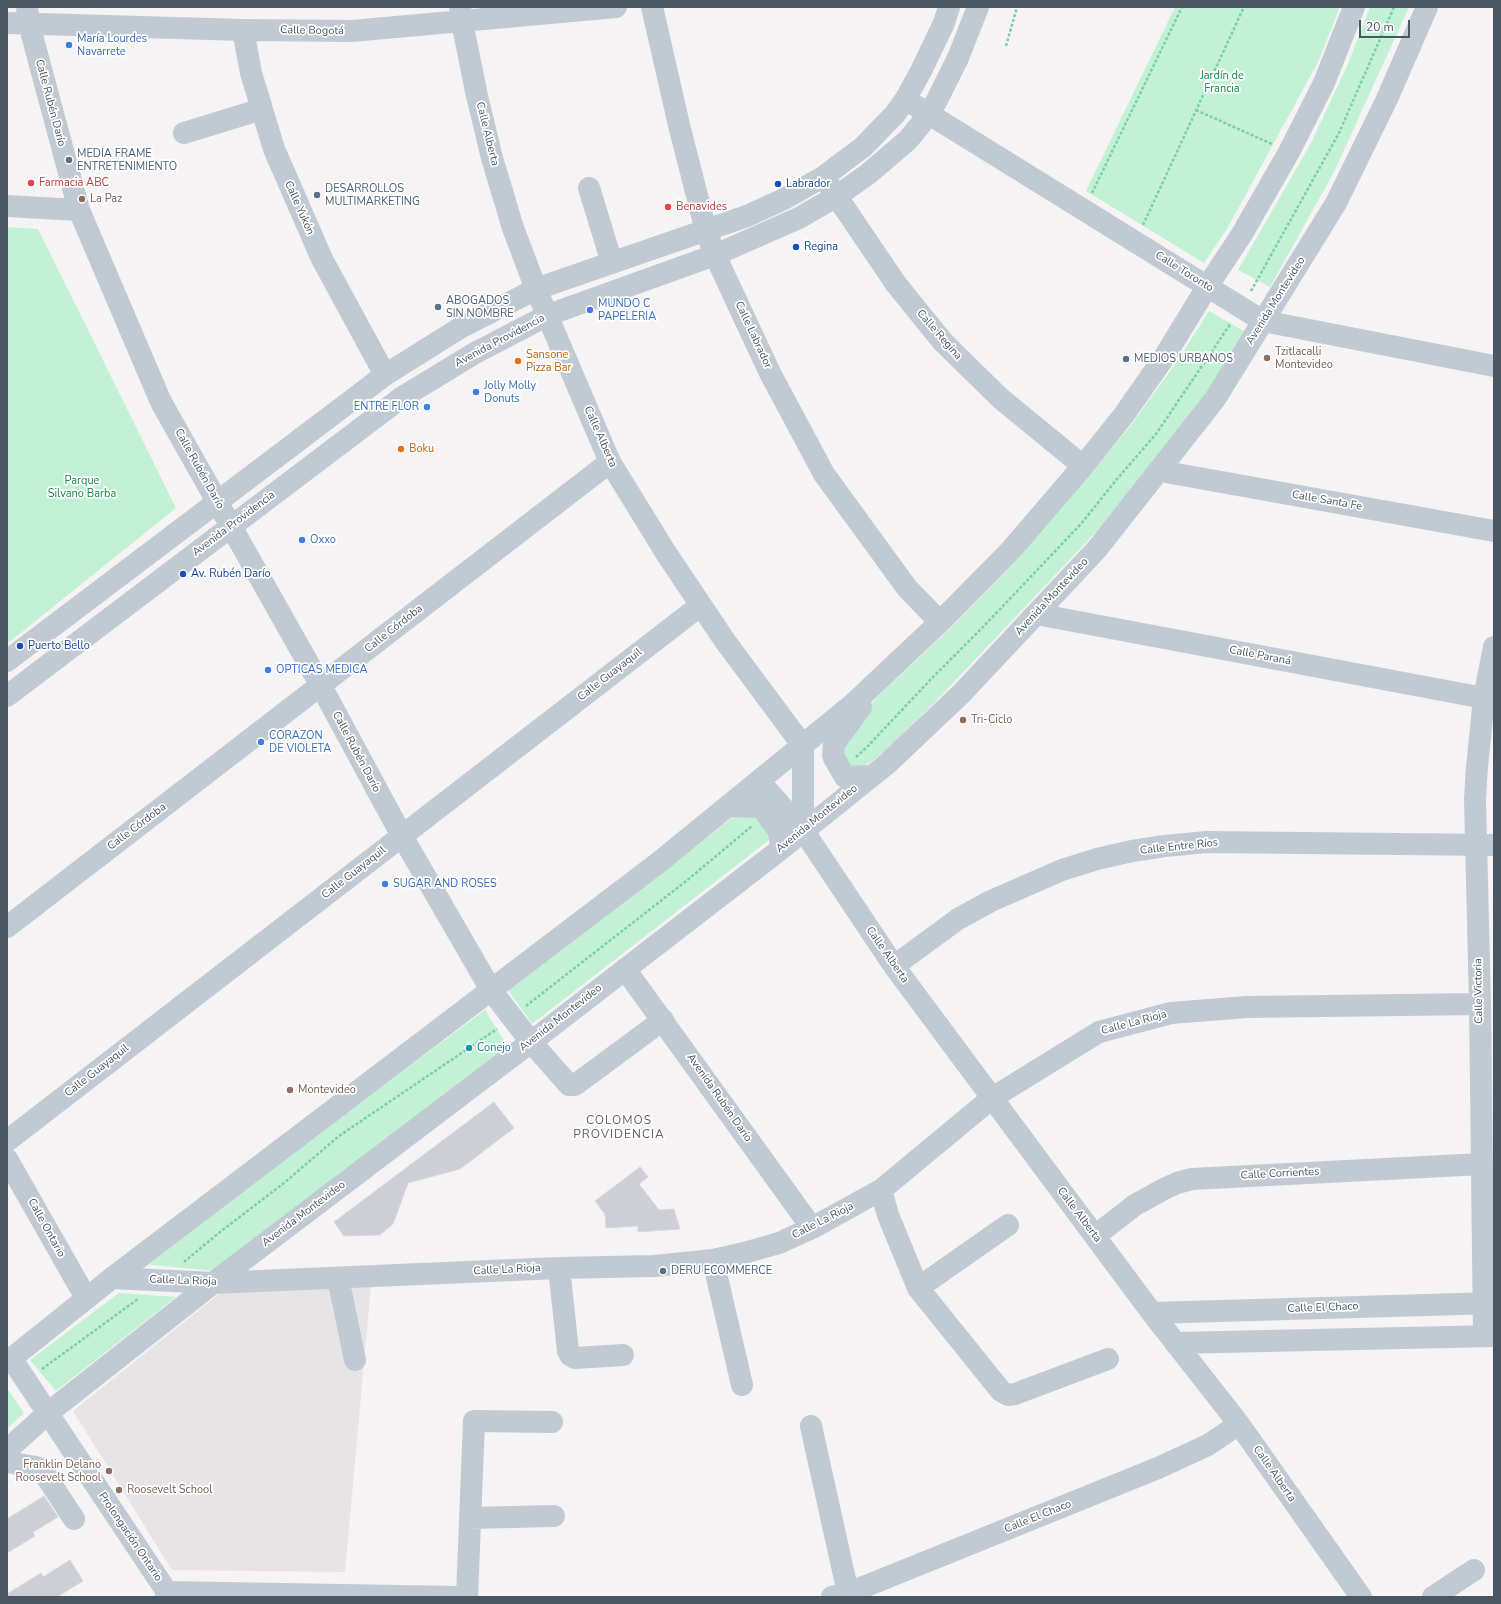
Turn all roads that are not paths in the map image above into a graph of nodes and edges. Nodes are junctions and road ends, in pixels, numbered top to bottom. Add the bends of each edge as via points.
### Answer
1 (616, 7) edge
2 (652, 7) edge
3 (949, 7) edge
4 (978, 7) edge
5 (1354, 7) edge
6 (1427, 7) edge
7 (461, 15) edge
8 (28, 16) edge
9 (7, 23) edge
10 (243, 30) junction
11 (905, 100) junction
12 (262, 109) junction
13 (929, 114) junction
14 (184, 133) dead end
15 (823, 177) junction
16 (589, 188) dead end
17 (836, 196) junction
18 (7, 206) edge
19 (79, 210) junction
20 (706, 231) junction
21 (715, 255) junction
22 (612, 263) junction
23 (1208, 287) junction
24 (536, 289) junction
25 (548, 315) junction
26 (1263, 322) junction
27 (1494, 366) edge
28 (385, 375) junction
29 (610, 462) junction
30 (1083, 466) junction
31 (1160, 470) junction
32 (218, 502) junction
33 (231, 526) junction
34 (1494, 531) edge
35 (701, 605) junction
36 (1036, 614) junction
37 (940, 622) junction
38 (1494, 647) edge
39 (7, 661) edge
40 (321, 686) junction
41 (873, 686) junction
42 (7, 696) edge
43 (1484, 698) junction
44 (802, 746) junction
45 (871, 776) junction
46 (759, 781) junction
47 (729, 806) junction
48 (803, 830) junction
49 (402, 836) junction
50 (1485, 845) edge
51 (781, 849) junction
52 (7, 926) edge
53 (894, 966) junction
54 (625, 969) junction
55 (490, 990) junction
56 (1480, 1004) junction
57 (663, 1020) junction
58 (531, 1042) junction
59 (992, 1098) junction
60 (7, 1141) edge
61 (7, 1158) edge
62 (1482, 1164) junction
63 (881, 1190) junction
64 (1008, 1225) dead end
65 (812, 1228) junction
66 (1095, 1236) junction
67 (713, 1260) junction
68 (559, 1268) junction
69 (112, 1278) junction
70 (338, 1278) junction
71 (213, 1283) junction
72 (918, 1288) junction
73 (86, 1298) junction
74 (1488, 1303) edge
75 (1152, 1313) junction
76 (1489, 1336) edge
77 (1175, 1343) junction
78 (623, 1355) dead end
79 (1108, 1359) dead end
80 (9, 1360) edge
81 (355, 1360) dead end
82 (742, 1385) dead end
83 (48, 1413) junction
84 (552, 1422) dead end
85 (1238, 1424) junction
86 (811, 1426) dead end
87 (7, 1450) edge
88 (7, 1462) edge
89 (554, 1516) dead end
90 (470, 1518) junction
91 (74, 1519) dead end
92 (1474, 1570) dead end
93 (875, 1589) edge
94 (1351, 1593) edge
95 (166, 1594) edge
96 (840, 1595) edge
97 (425, 1597) edge
98 (458, 1597) edge
99 (467, 1597) edge
100 (1433, 1597) edge

1 - 7 street, Calle Bogotá
2 - 20 street, Calle Labrador
3 - 11 street via 941,30
4 - 13 street, Avenida Providencia via 958,58
5 - 23 street via 1324,83 1289,152
6 - 26 street, Avenida Montevideo via 1387,99 1336,203
7 - 10 street, Calle Bogotá via 352,32
7 - 24 street, Calle Alberta via 492,158 513,228
8 - 9 street, Calle Bogotá
8 - 10 street, Calle Bogotá
8 - 19 street, Calle Rubén Darío
10 - 12 street, Calle Yukón via 251,74
11 - 13 street, Calle Toronto
11 - 15 street via 863,147
12 - 14 street
12 - 28 street, Calle Yukón via 274,149 322,259
13 - 17 street, Avenida Providencia via 908,140 868,174
13 - 23 street, Calle Toronto
15 - 17 street, Calle Regina
15 - 20 street via 772,205
16 - 22 street
17 - 21 street, Avenida Providencia via 799,218
17 - 30 street, Calle Regina via 896,284 943,342 1000,398
18 - 19 street
19 - 32 street, Calle Rubén Darío via 161,402
20 - 21 street, Calle Labrador
20 - 22 street
21 - 25 street, Avenida Providencia
21 - 37 street, Calle Labrador via 770,373 824,474 907,588
22 - 24 street
23 - 26 street, Calle Toronto
23 - 30 street via 1163,359 1123,416
24 - 25 street, Calle Alberta
24 - 28 street via 460,328
25 - 29 street, Calle Alberta
25 - 33 street, Avenida Providencia via 475,353 401,398
26 - 27 street, Calle Toronto
26 - 31 street, Avenida Montevideo via 1215,400
28 - 32 street
29 - 35 street, Calle Alberta
29 - 40 street, Calle Córdoba
30 - 37 street via 1011,550
31 - 34 street, Calle Santa Fe
31 - 36 street, Avenida Montevideo via 1097,549
32 - 33 street, Calle Rubén Darío
32 - 39 street
33 - 40 street, Calle Rubén Darío
33 - 42 street, Avenida Providencia
35 - 44 street, Calle Alberta via 724,641
35 - 49 street, Calle Guayaquil
36 - 43 street, Calle Paraná
36 - 45 street, Avenida Montevideo via 961,694
37 - 41 street
38 - 43 street, Calle Victoria
40 - 49 street, Calle Rubén Darío
40 - 52 street, Calle Córdoba
41 - 44 street
41 - 45 street via 834,744 833,755 845,777
43 - 50 street, Calle Victoria via 1477,767
44 - 46 street
44 - 48 street
45 - 48 street, Avenida Montevideo
46 - 47 street
46 - 48 street, Calle Alberta
47 - 51 street via 762,807 779,832
47 - 55 street
48 - 51 street, Avenida Montevideo
48 - 53 street, Calle Alberta
49 - 55 street, Calle Rubén Darío
49 - 60 street, Calle Guayaquil
50 - 53 street, Calle Entre Ríos via 1206,842 1132,851 1062,870 991,901 947,926
50 - 56 street, Calle Victoria
51 - 54 street, Avenida Montevideo
53 - 59 street, Calle Alberta
54 - 57 street, Avenida Rubén Darío
54 - 58 street, Avenida Montevideo
55 - 58 street, Calle Rubén Darío
55 - 69 street
56 - 59 street, Calle La Rioja via 1247,1007 1171,1013 1099,1032
56 - 62 street, Calle Victoria
57 - 58 street, Calle Rubén Darío via 575,1085 569,1085
57 - 65 street, Avenida Rubén Darío
58 - 71 street, Avenida Montevideo
59 - 63 street, Calle La Rioja
59 - 66 street, Calle Alberta
61 - 73 street, Calle Ontario
62 - 66 street, Calle Corrientes via 1192,1179 1164,1189 1136,1205
62 - 74 street, Calle Victoria
63 - 65 street, Calle La Rioja
63 - 72 street via 888,1215
64 - 72 street
65 - 67 street, Calle La Rioja via 778,1243
66 - 75 street, Calle Alberta
67 - 68 street, Calle La Rioja via 654,1266
67 - 82 street
68 - 70 street, Calle La Rioja
68 - 78 street via 570,1355 575,1358
69 - 71 street, Calle La Rioja
69 - 73 street
70 - 71 street, Calle La Rioja
70 - 81 street
71 - 83 street, Avenida Montevideo
72 - 79 street via 1001,1391 1008,1396
73 - 80 street
74 - 75 street, Calle El Chaco
74 - 76 street, Calle Victoria
75 - 77 street, Calle Alberta
76 - 77 street
77 - 85 street, Calle Alberta
80 - 83 street, Prolongación Ontario
83 - 87 street, Avenida Montevideo
83 - 95 street, Prolongación Ontario
84 - 90 street via 474,1421
85 - 93 street, Calle El Chaco via 1208,1445 1158,1468
85 - 94 street, Calle Alberta
86 - 96 street
88 - 91 street via 42,1470
89 - 90 street
90 - 99 street
92 - 100 street
93 - 96 street, Calle El Chaco
95 - 97 street
97 - 98 street

